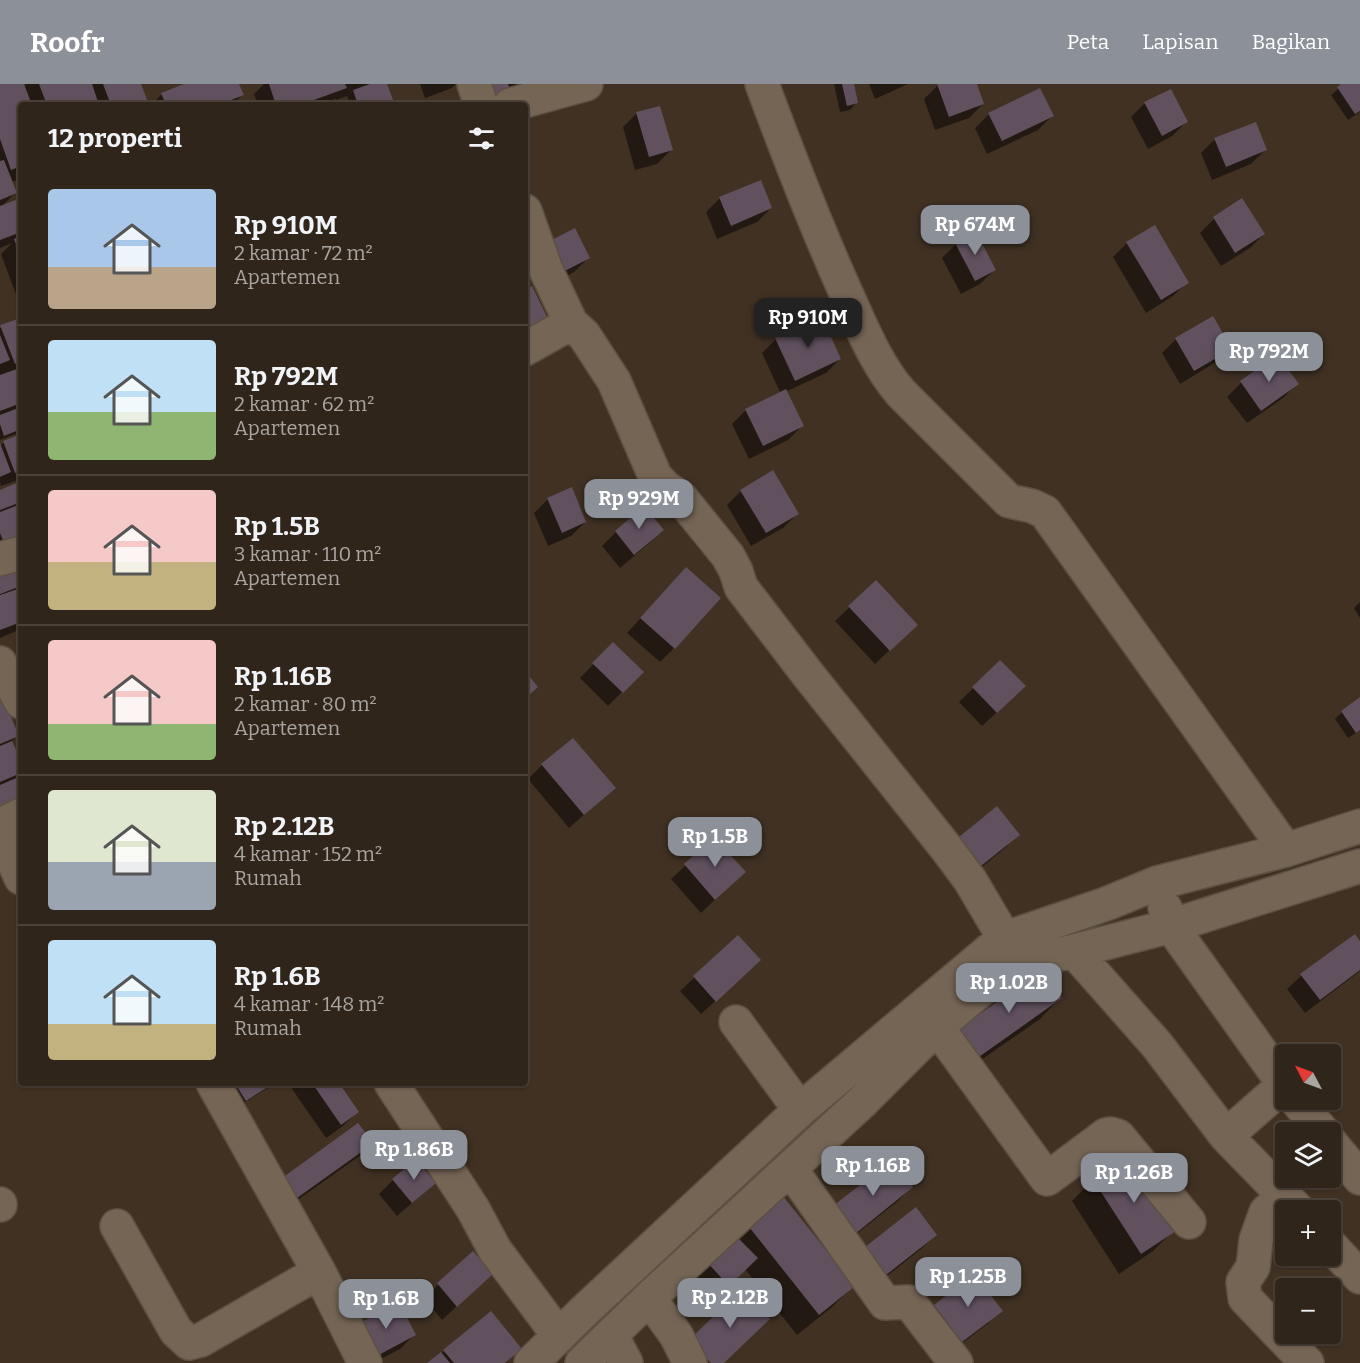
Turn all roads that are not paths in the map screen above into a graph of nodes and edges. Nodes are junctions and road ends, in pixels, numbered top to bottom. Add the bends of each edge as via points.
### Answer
1 (474, 84) edge
2 (586, 84) edge
3 (762, 84) edge
4 (480, 102) edge
5 (521, 102) edge
6 (528, 219) edge
7 (571, 323) junction
8 (528, 347) edge
9 (18, 554) edge
10 (0, 559) edge
11 (0, 663) edge
12 (18, 696) edge
13 (18, 816) edge
14 (1360, 826) edge
15 (1286, 850) junction
16 (1360, 866) edge
17 (18, 871) edge
18 (1156, 883) junction
19 (1171, 926) junction
20 (1011, 951) junction
21 (1074, 951) junction
22 (736, 1022) dead end
23 (937, 1027) junction
24 (1275, 1071) edge
25 (215, 1086) edge
26 (393, 1086) edge
27 (1275, 1101) edge
28 (800, 1110) junction
29 (1305, 1110) edge
30 (1315, 1122) edge
31 (1226, 1136) junction
32 (1341, 1155) edge
33 (790, 1168) junction
34 (1360, 1178) edge
35 (1288, 1200) edge
36 (1275, 1209) edge
37 (1189, 1222) dead end
38 (117, 1226) dead end
39 (1341, 1257) edge
40 (319, 1272) junction
41 (1360, 1277) edge
42 (649, 1298) junction
43 (559, 1336) junction
44 (618, 1349) edge
45 (365, 1363) edge
46 (531, 1363) edge
47 (582, 1363) edge
48 (690, 1363) edge
49 (956, 1363) edge
50 (1307, 1363) edge

1 - 4 street
2 - 5 street
3 - 15 street via 836,269 887,377 1009,501 1045,512
6 - 7 street
7 - 8 street
7 - 20 street via 584,335 614,381 656,476 681,498 728,556 741,587 947,849 970,880
9 - 10 street
11 - 12 street
13 - 17 street via 4,823 2,831
14 - 15 street
15 - 18 street
16 - 19 street
18 - 19 street
18 - 20 street
19 - 21 street
19 - 24 street
20 - 21 street
20 - 23 street via 983,988
20 - 28 street
21 - 31 street via 1157,1045
22 - 28 street
23 - 33 street
23 - 37 street via 1047,1179 1106,1135 1114,1134
25 - 40 street
26 - 43 street via 495,1250
27 - 31 street
28 - 43 street
29 - 30 street
31 - 35 street
32 - 34 street
33 - 42 street
33 - 49 street via 885,1303 909,1302
36 - 50 street via 1266,1212 1256,1240 1253,1267 1243,1282 1245,1298
38 - 40 street via 176,1331 189,1343 201,1340
39 - 41 street
40 - 45 street
42 - 44 street
42 - 48 street via 676,1335
43 - 46 street
44 - 47 street

